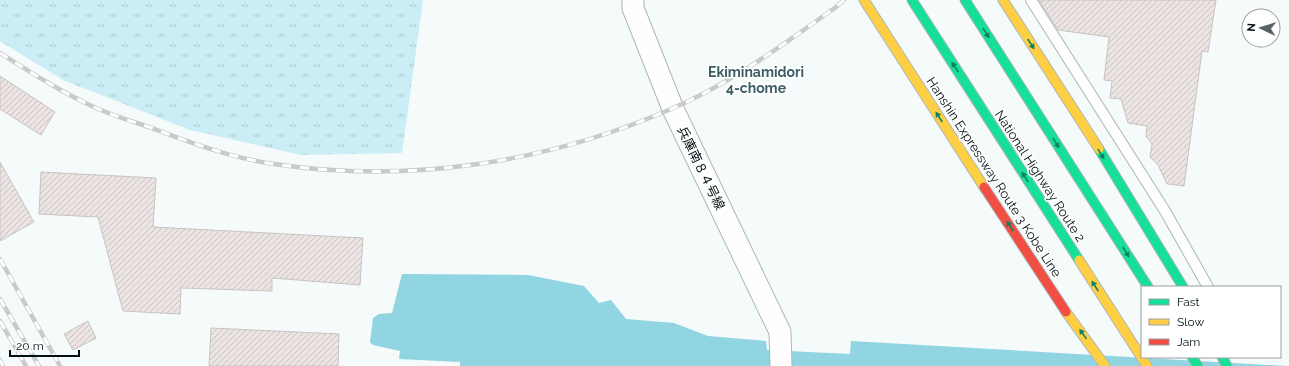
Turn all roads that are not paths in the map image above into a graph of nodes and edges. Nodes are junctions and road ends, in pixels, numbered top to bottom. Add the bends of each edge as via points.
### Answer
1 (633, 0) edge
2 (864, 0) edge
3 (912, 0) edge
4 (965, 0) edge
5 (1002, 0) edge
6 (1031, 0) edge
7 (1147, 286) edge
8 (1182, 286) edge
9 (1207, 286) edge
10 (1141, 357) edge
11 (781, 366) edge
12 (1105, 366) edge

1 - 11 street, 兵庫南８４号線 via 633,8 673,109 780,332
12 -> 2 highway, Hanshin Expressway Route 3 Kobe Line via 1049,287
10 -> 3 highway, National Highway Route 2
4 -> 7 highway
5 -> 8 highway via 1082,122
6 - 9 lane via 1165,211

